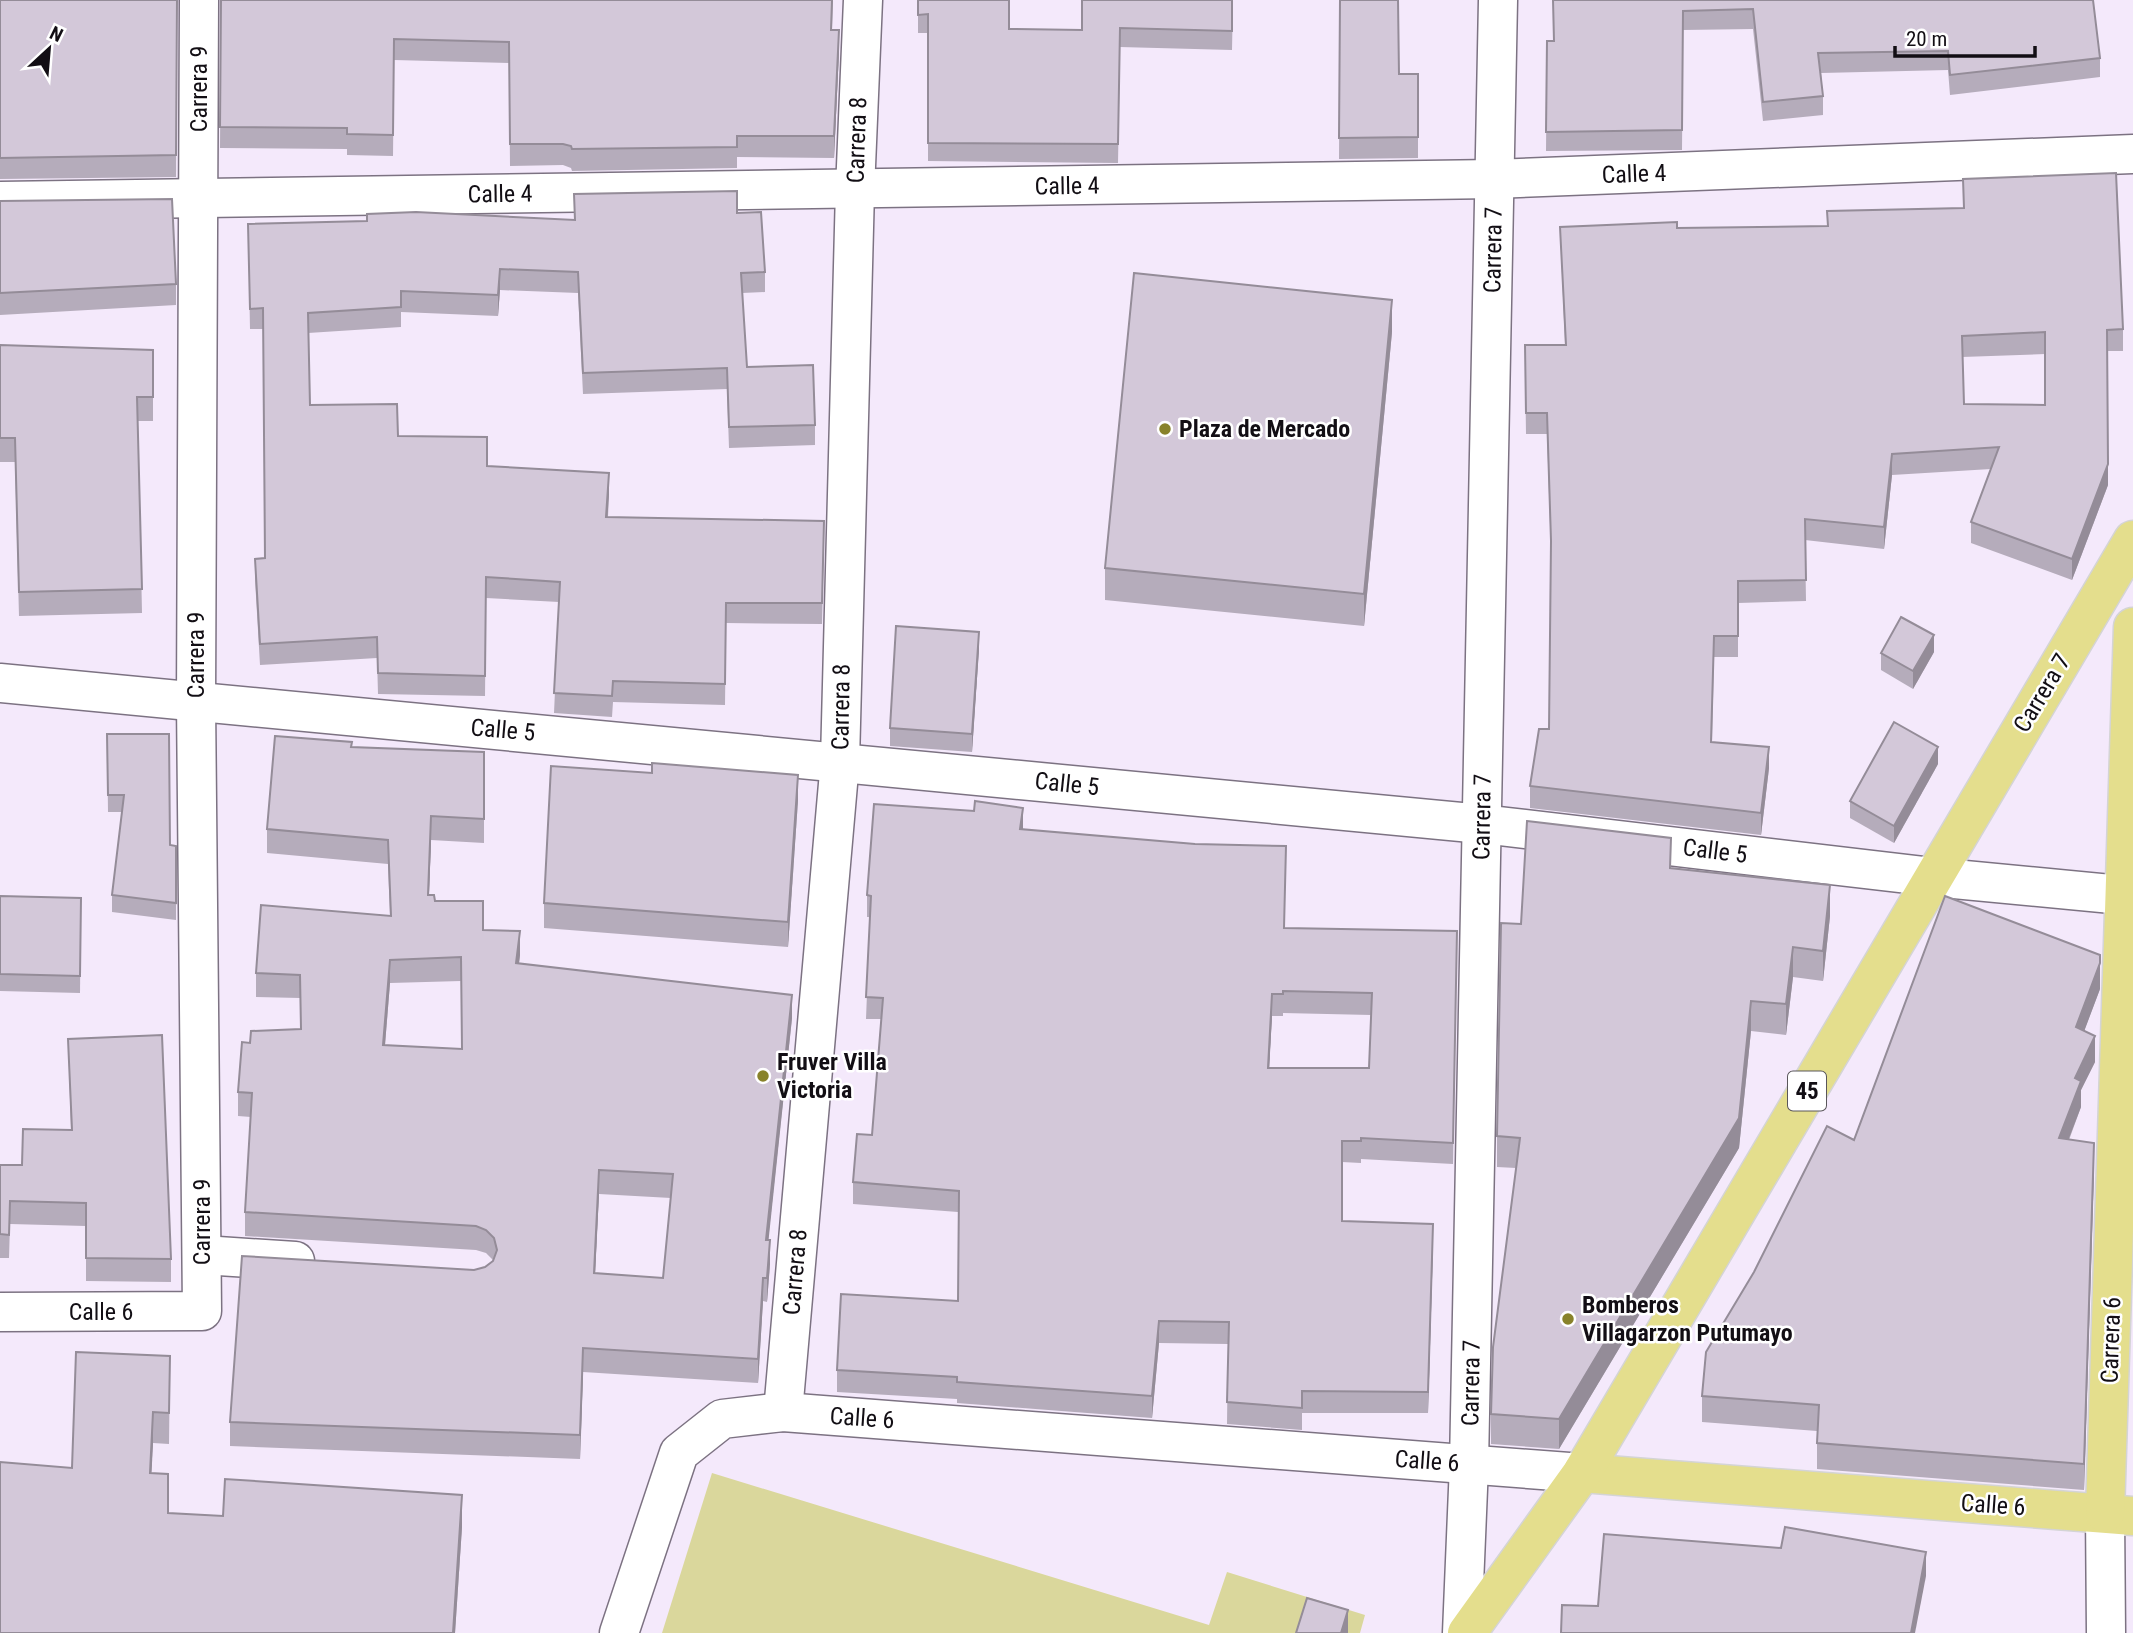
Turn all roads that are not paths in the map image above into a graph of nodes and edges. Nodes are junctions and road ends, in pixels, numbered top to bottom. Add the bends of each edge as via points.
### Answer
1 (199, 0) edge
2 (863, 0) edge
3 (1498, 0) edge
4 (2133, 154) edge
5 (1494, 179) junction
6 (855, 190) junction
7 (199, 198) junction
8 (0, 201) edge
9 (2133, 540) edge
10 (2133, 627) edge
11 (0, 683) edge
12 (196, 702) junction
13 (839, 761) junction
14 (1482, 824) junction
15 (1933, 877) junction
16 (2129, 895) edge
17 (203, 1255) junction
18 (325, 1263) edge
19 (202, 1311) joint
20 (0, 1312) edge
21 (783, 1412) junction
22 (1469, 1465) junction
23 (1582, 1473) junction
24 (2119, 1514) edge
25 (619, 1633) edge
26 (1464, 1633) edge
27 (2106, 1633) edge

1 - 7 street, Carrera 9
2 - 6 street, Carrera 8
3 - 5 street, Carrera 7
4 - 5 street, Calle 4
5 - 6 street, Calle 4
5 - 14 street, Carrera 7
6 - 7 street, Calle 4
6 - 13 street, Carrera 8
7 - 8 street, Calle 4
7 - 12 street, Carrera 9
9 - 15 main road, Carrera 7 / 45
10 - 16 main road, Carrera 6
11 - 12 street, Calle 5
12 - 13 street, Calle 5
12 - 17 street, Carrera 9
13 - 14 street, Calle 5
13 - 21 street, Carrera 8
14 - 15 street, Calle 5
14 - 22 street, Carrera 7
15 - 16 street, Calle 5
15 - 23 main road, Carrera 7 / 45
16 - 24 main road, Carrera 6
17 - 18 street
17 - 19 street, Carrera 9
19 - 20 street, Calle 6
21 - 22 street, Calle 6
21 - 25 street, Calle 6 via 722,1419 679,1453
22 - 23 street, Calle 6
22 - 26 street, Carrera 7
23 - 24 main road, Calle 6
23 - 26 main road, Carrera 7 / 45
24 - 27 street, Carrera 6

